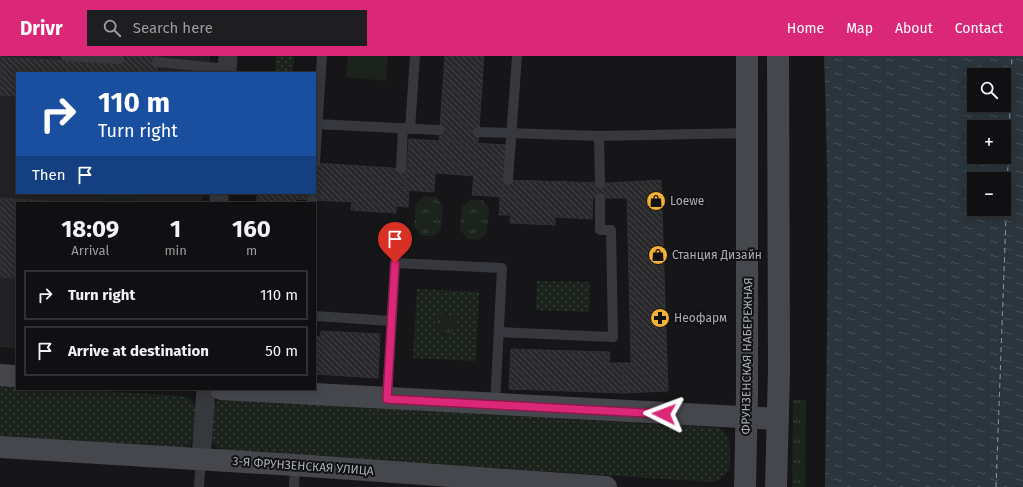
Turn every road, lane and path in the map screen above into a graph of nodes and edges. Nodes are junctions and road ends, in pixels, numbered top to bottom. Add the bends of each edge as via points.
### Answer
1 (66, 56) edge
2 (322, 56) edge
3 (415, 56) edge
4 (517, 56) edge
5 (746, 56) edge
6 (778, 56) edge
7 (119, 60) dead end
8 (157, 62) dead end
9 (228, 66) edge
10 (316, 124) edge
11 (407, 128) junction
12 (439, 130) dead end
13 (478, 132) dead end
14 (510, 133) junction
15 (748, 134) junction
16 (599, 136) junction
17 (400, 169) dead end
18 (508, 180) dead end
19 (600, 184) dead end
20 (600, 198) dead end
21 (316, 316) edge
22 (391, 321) junction
23 (499, 332) junction
24 (0, 375) edge
25 (16, 376) edge
26 (206, 390) edge
27 (238, 390) edge
28 (387, 399) junction
29 (495, 405) junction
30 (746, 418) junction
31 (778, 419) junction
32 (0, 447) edge
33 (201, 459) junction
34 (295, 465) junction
35 (199, 487) edge
36 (294, 487) edge
37 (598, 487) edge
38 (606, 487) edge
39 (745, 487) edge
40 (776, 487) edge

1 - 7 lane
2 - 10 lane
3 - 11 lane
4 - 14 lane
5 - 15 street, ФРУНЗЕНСКАЯ НАБЕРЕЖНАЯ
6 - 31 street
8 - 9 lane
10 - 11 lane
11 - 12 lane
11 - 17 lane
13 - 14 lane
14 - 16 lane
14 - 18 lane
15 - 16 lane
15 - 30 street, ФРУНЗЕНСКАЯ НАБЕРЕЖНАЯ
16 - 19 lane
20 - 23 lane via 600,230 611,230 613,337
21 - 22 lane
22 - 23 lane via 395,263 502,268
22 - 28 lane
23 - 29 lane
24 - 25 street
26 - 33 street
27 - 28 street
28 - 29 street
29 - 30 street
30 - 31 street
30 - 39 street, ФРУНЗЕНСКАЯ НАБЕРЕЖНАЯ
31 - 40 street
32 - 33 street, 3-Я ФРУНЗЕНСКАЯ УЛИЦА
33 - 34 street, 3-Я ФРУНЗЕНСКАЯ УЛИЦА
33 - 35 lane
34 - 36 lane
34 - 37 street, 3-Я ФРУНЗЕНСКАЯ УЛИЦА
37 - 38 street, 3-Я ФРУНЗЕНСКАЯ УЛИЦА

